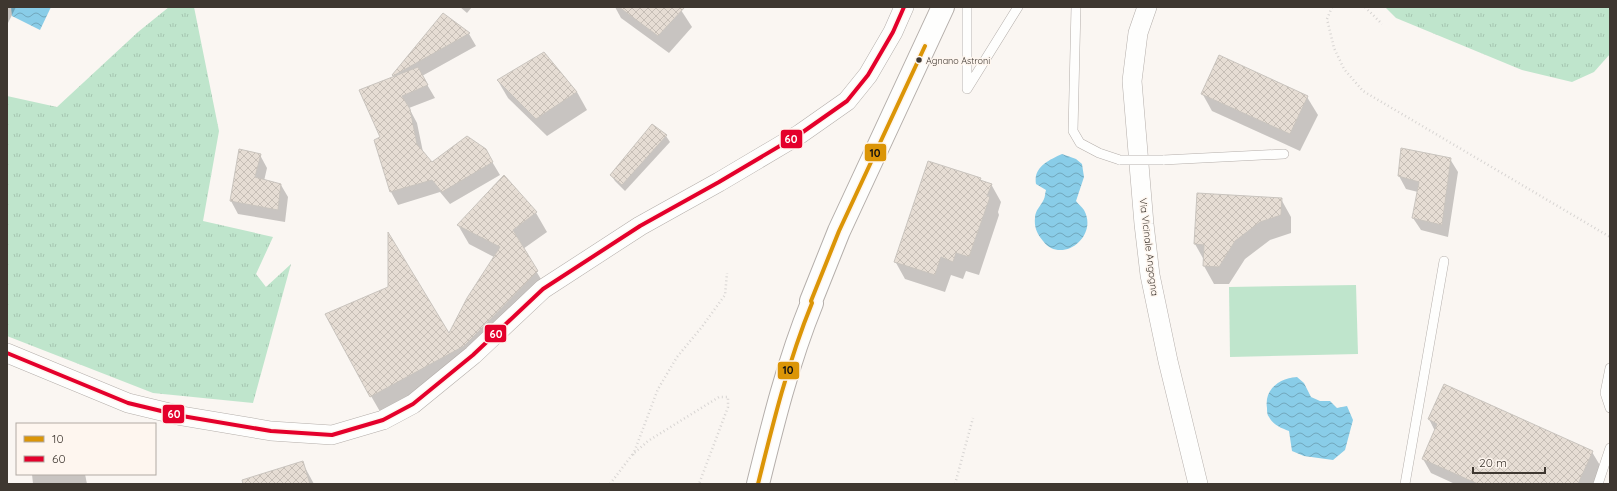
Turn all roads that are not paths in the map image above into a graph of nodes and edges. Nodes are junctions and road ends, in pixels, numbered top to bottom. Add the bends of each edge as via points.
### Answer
1 (904, 7) edge
2 (943, 7) edge
3 (967, 7) edge
4 (1018, 7) edge
5 (1076, 7) edge
6 (1147, 7) edge
7 (1284, 154) dead end
8 (1444, 262) dead end
9 (7, 353) edge
10 (1610, 368) edge
11 (1610, 408) edge
12 (1610, 448) edge
13 (758, 484) edge
14 (1198, 484) edge
15 (1405, 484) edge
16 (1598, 484) edge

1 - 9 street via 893,32 868,74 847,101 800,134 640,226 543,289 473,355 413,404 383,420 332,435 271,430 182,416 128,403
2 - 13 street via 839,232 811,301 785,379
3 - 4 lane via 967,89
5 - 7 lane, bridge via 1073,131 1080,143 1120,160
6 - 14 street, Via Vicinale Angogna via 1138,33 1132,81 1144,224 1150,275
8 - 15 lane
10 - 11 lane via 1605,394
12 - 16 lane

